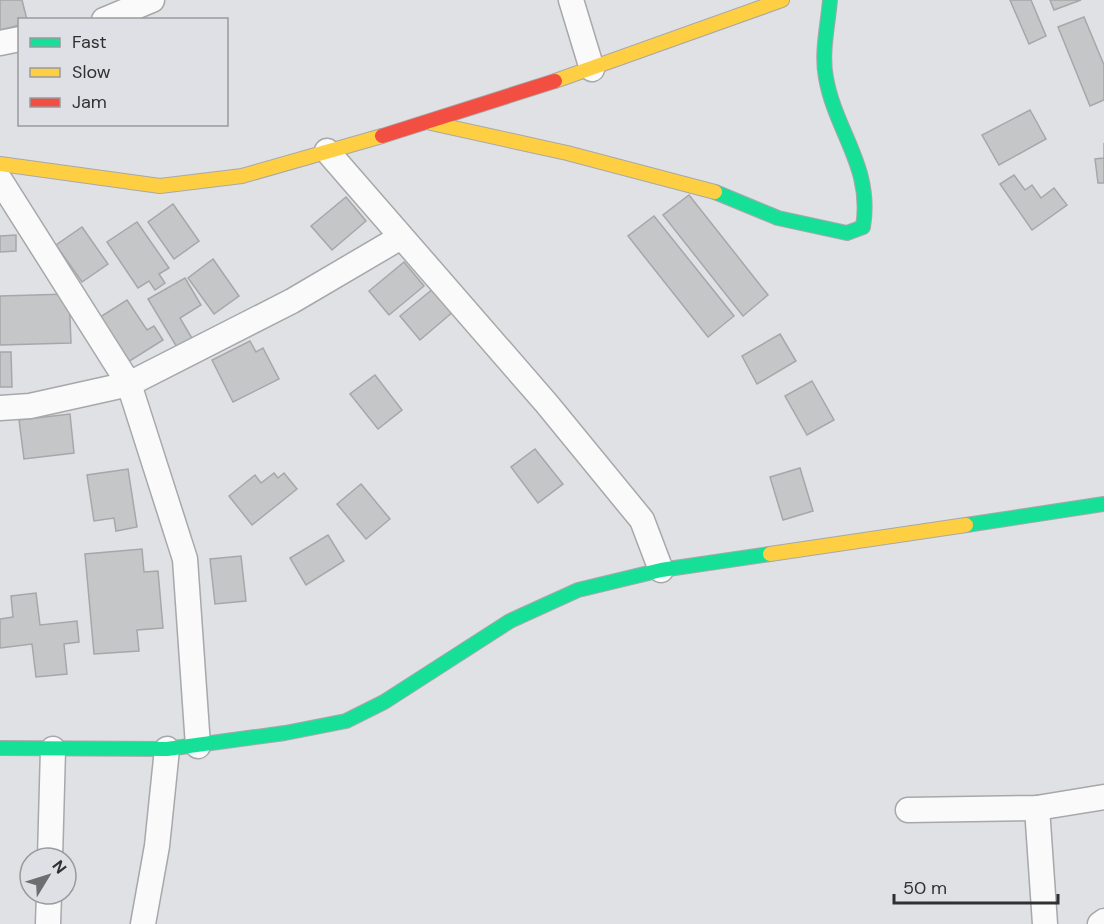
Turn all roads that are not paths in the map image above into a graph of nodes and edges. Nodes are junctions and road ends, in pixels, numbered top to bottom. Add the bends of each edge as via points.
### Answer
1 (152, 0) edge
2 (571, 0) edge
3 (782, 0) edge
4 (830, 0) edge
5 (109, 18) edge
6 (18, 40) edge
7 (0, 44) edge
8 (591, 69) junction
9 (429, 123) junction
10 (327, 151) junction
11 (0, 164) edge
12 (0, 180) edge
13 (401, 237) junction
14 (129, 384) junction
15 (0, 408) edge
16 (1104, 504) edge
17 (661, 570) junction
18 (198, 746) junction
19 (0, 748) edge
20 (53, 749) junction
21 (167, 749) junction
22 (1104, 797) edge
23 (1037, 808) junction
24 (908, 810) dead end
25 (50, 846) edge
26 (49, 906) edge
27 (1104, 921) edge
28 (48, 924) edge
29 (143, 924) edge
30 (1045, 924) edge
31 (1100, 924) edge

1 - 5 street
2 - 8 street
3 - 8 street
4 - 9 street via 826,76 836,111 862,170 868,209 863,227 847,233 778,218 699,186
6 - 7 street
8 - 9 street
9 - 10 street
10 - 11 street via 243,176 160,186
10 - 13 street
12 - 14 street
13 - 14 street via 292,302
13 - 17 street via 642,520
14 - 15 street via 30,406
14 - 18 street via 184,559
16 - 17 street
17 - 18 street via 578,590 539,607 346,721
18 - 21 street
19 - 20 street
20 - 21 street
20 - 25 street
21 - 29 street via 157,846
22 - 23 street
23 - 24 street
23 - 30 street
26 - 28 street
27 - 31 street

